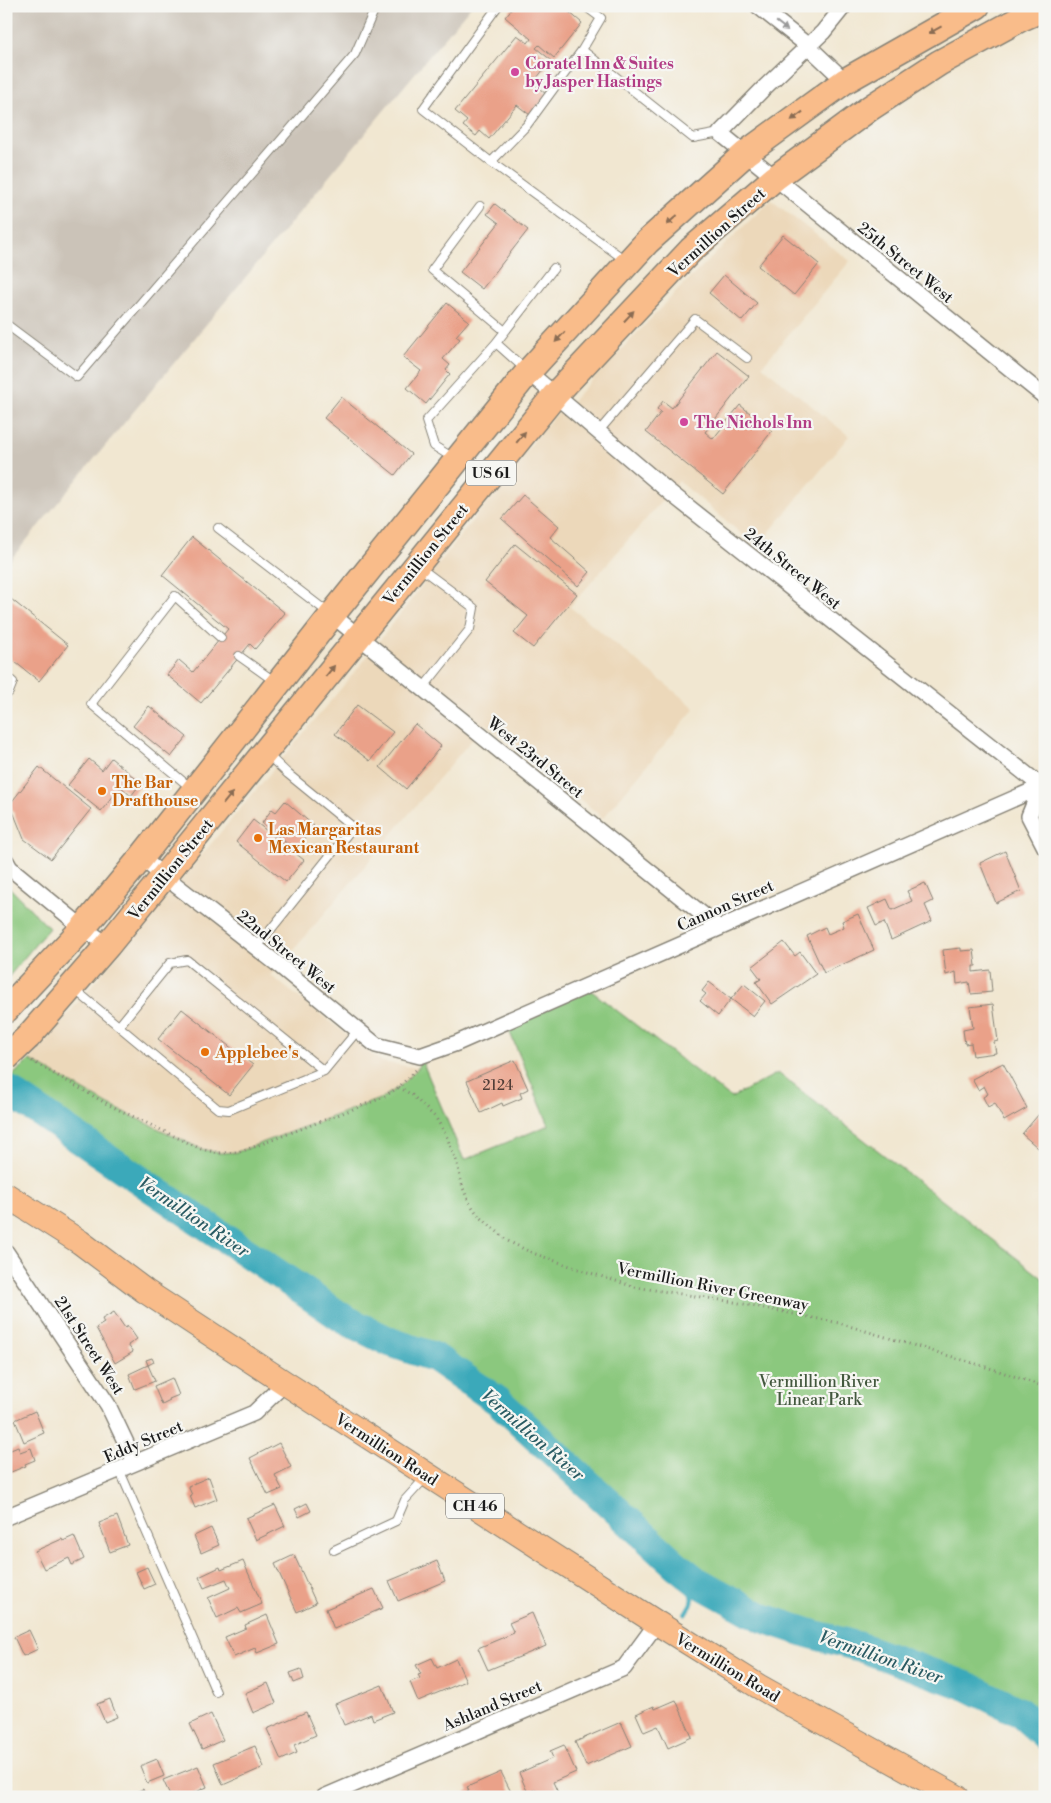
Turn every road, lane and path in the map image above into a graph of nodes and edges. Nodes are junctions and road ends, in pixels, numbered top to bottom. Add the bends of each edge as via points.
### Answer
1 (376, 6) edge
2 (498, 6) edge
3 (586, 6) edge
4 (758, 6) edge
5 (844, 6) edge
6 (977, 6) edge
7 (1045, 8) edge
8 (807, 45) junction
9 (582, 50) junction
10 (845, 81) junction
11 (720, 133) junction
12 (746, 153) junction
13 (491, 162) junction
14 (775, 178) junction
15 (480, 206) dead end
16 (628, 263) junction
17 (554, 268) dead end
18 (6, 324) edge
19 (505, 331) junction
20 (496, 343) junction
21 (747, 358) dead end
22 (528, 372) junction
23 (555, 395) junction
24 (1045, 398) edge
25 (598, 431) junction
26 (457, 460) junction
27 (218, 528) dead end
28 (416, 564) junction
29 (332, 615) junction
30 (359, 635) junction
31 (220, 638) dead end
32 (239, 656) dead end
33 (6, 676) edge
34 (278, 684) junction
35 (423, 688) junction
36 (6, 695) edge
37 (264, 752) junction
38 (1043, 787) edge
39 (194, 791) junction
40 (1045, 847) edge
41 (140, 858) junction
42 (6, 861) edge
43 (164, 877) junction
44 (718, 927) junction
45 (83, 928) junction
46 (108, 945) junction
47 (256, 948) junction
48 (72, 987) junction
49 (6, 1010) edge
50 (119, 1026) junction
51 (358, 1030) junction
52 (21, 1052) edge
53 (420, 1056) junction
54 (324, 1071) junction
55 (399, 1086) junction
56 (6, 1195) edge
57 (6, 1252) edge
58 (285, 1383) junction
59 (1045, 1387) edge
60 (135, 1462) junction
61 (119, 1470) junction
62 (427, 1475) junction
63 (6, 1517) edge
64 (334, 1550) dead end
65 (657, 1623) junction
66 (216, 1692) dead end
67 (324, 1797) edge
68 (957, 1797) edge

1 - 18 lane via 355,54 77,377
2 - 13 lane via 423,109
3 - 9 lane via 601,18
4 -> 8 street
5 - 8 street
6 -> 10 highway, Vermillion Street / US 61
7 - 14 highway, Vermillion Street / US 61 via 939,63 870,108
8 - 10 street
8 - 11 street
9 - 11 lane via 693,138
9 - 13 lane via 527,125
10 -> 12 highway, Vermillion Street / US 61
11 - 12 street, 25th Street West
12 - 14 street, 25th Street West
12 -> 16 highway, Vermillion Street / US 61
13 - 16 lane
23 -> 14 highway, Vermillion Street / US 61 via 691,250
14 - 24 street, 25th Street West
15 - 19 lane via 432,270
16 -> 22 highway, Vermillion Street / US 61
17 - 19 lane
19 - 20 lane
20 - 22 lane
20 - 26 lane via 426,422 434,446
21 - 25 lane via 695,319
22 - 23 street, 24th Street West
22 - 26 highway, Vermillion Street / US 61
23 - 25 street, 24th Street West
28 -> 23 highway, Vermillion Street / US 61
25 - 38 street, 24th Street West
26 - 29 highway, Vermillion Street / US 61
27 - 29 lane
28 - 30 highway, Vermillion Street / US 61
28 - 35 lane via 474,608 470,629
29 - 30 street, West 23rd Street
29 - 34 highway, Vermillion Street / US 61
30 - 35 street, West 23rd Street
37 -> 30 highway, Vermillion Street / US 61
31 - 39 lane via 175,596 91,704
32 - 34 lane
33 - 36 lane via 13,682
34 - 39 highway, Vermillion Street / US 61
35 - 44 street, West 23rd Street
43 -> 37 highway, Vermillion Street / US 61
37 - 47 lane via 353,827
38 - 40 street via 1028,816
38 - 44 street, Cannon Street
39 - 41 highway, Vermillion Street / US 61
41 - 43 street, 22nd Street West
41 - 45 highway, Vermillion Street / US 61
42 - 45 street via 10,868
43 - 46 highway, Vermillion Street / US 61
43 - 47 street, 22nd Street West
44 - 53 street, Cannon Street via 457,1043
45 - 46 street
45 - 49 highway, Vermillion Street / US 61
46 - 48 highway, Vermillion Street / US 61
47 - 51 street, 22nd Street West
48 - 50 lane
48 - 52 highway, Vermillion Street / US 61
50 - 54 lane via 218,1109 229,1110
50 - 54 lane via 170,964 187,960
51 - 53 street, 22nd Street West via 376,1045
51 - 54 lane
52 - 55 path via 109,1105 201,1149 219,1153 238,1152 358,1108 382,1098
53 - 55 path via 418,1068
55 - 59 path, Vermillion River Greenway via 436,1118 446,1135 466,1195 478,1216 508,1241 530,1252 635,1287 839,1323
56 - 58 main road, Vermillion Road / CH 46
57 - 60 street, 21st Street West via 108,1405
58 - 60 street, Eddy Street via 254,1414
58 - 62 main road, Vermillion Road / CH 46
60 - 61 street, Eddy Street
61 - 63 street, Eddy Street
61 - 66 lane
62 - 64 lane via 405,1500 396,1521
62 - 65 main road, Vermillion Road / CH 46
65 - 67 street, Ashland Street via 624,1668
65 - 68 main road, Vermillion Road / CH 46 via 758,1686

